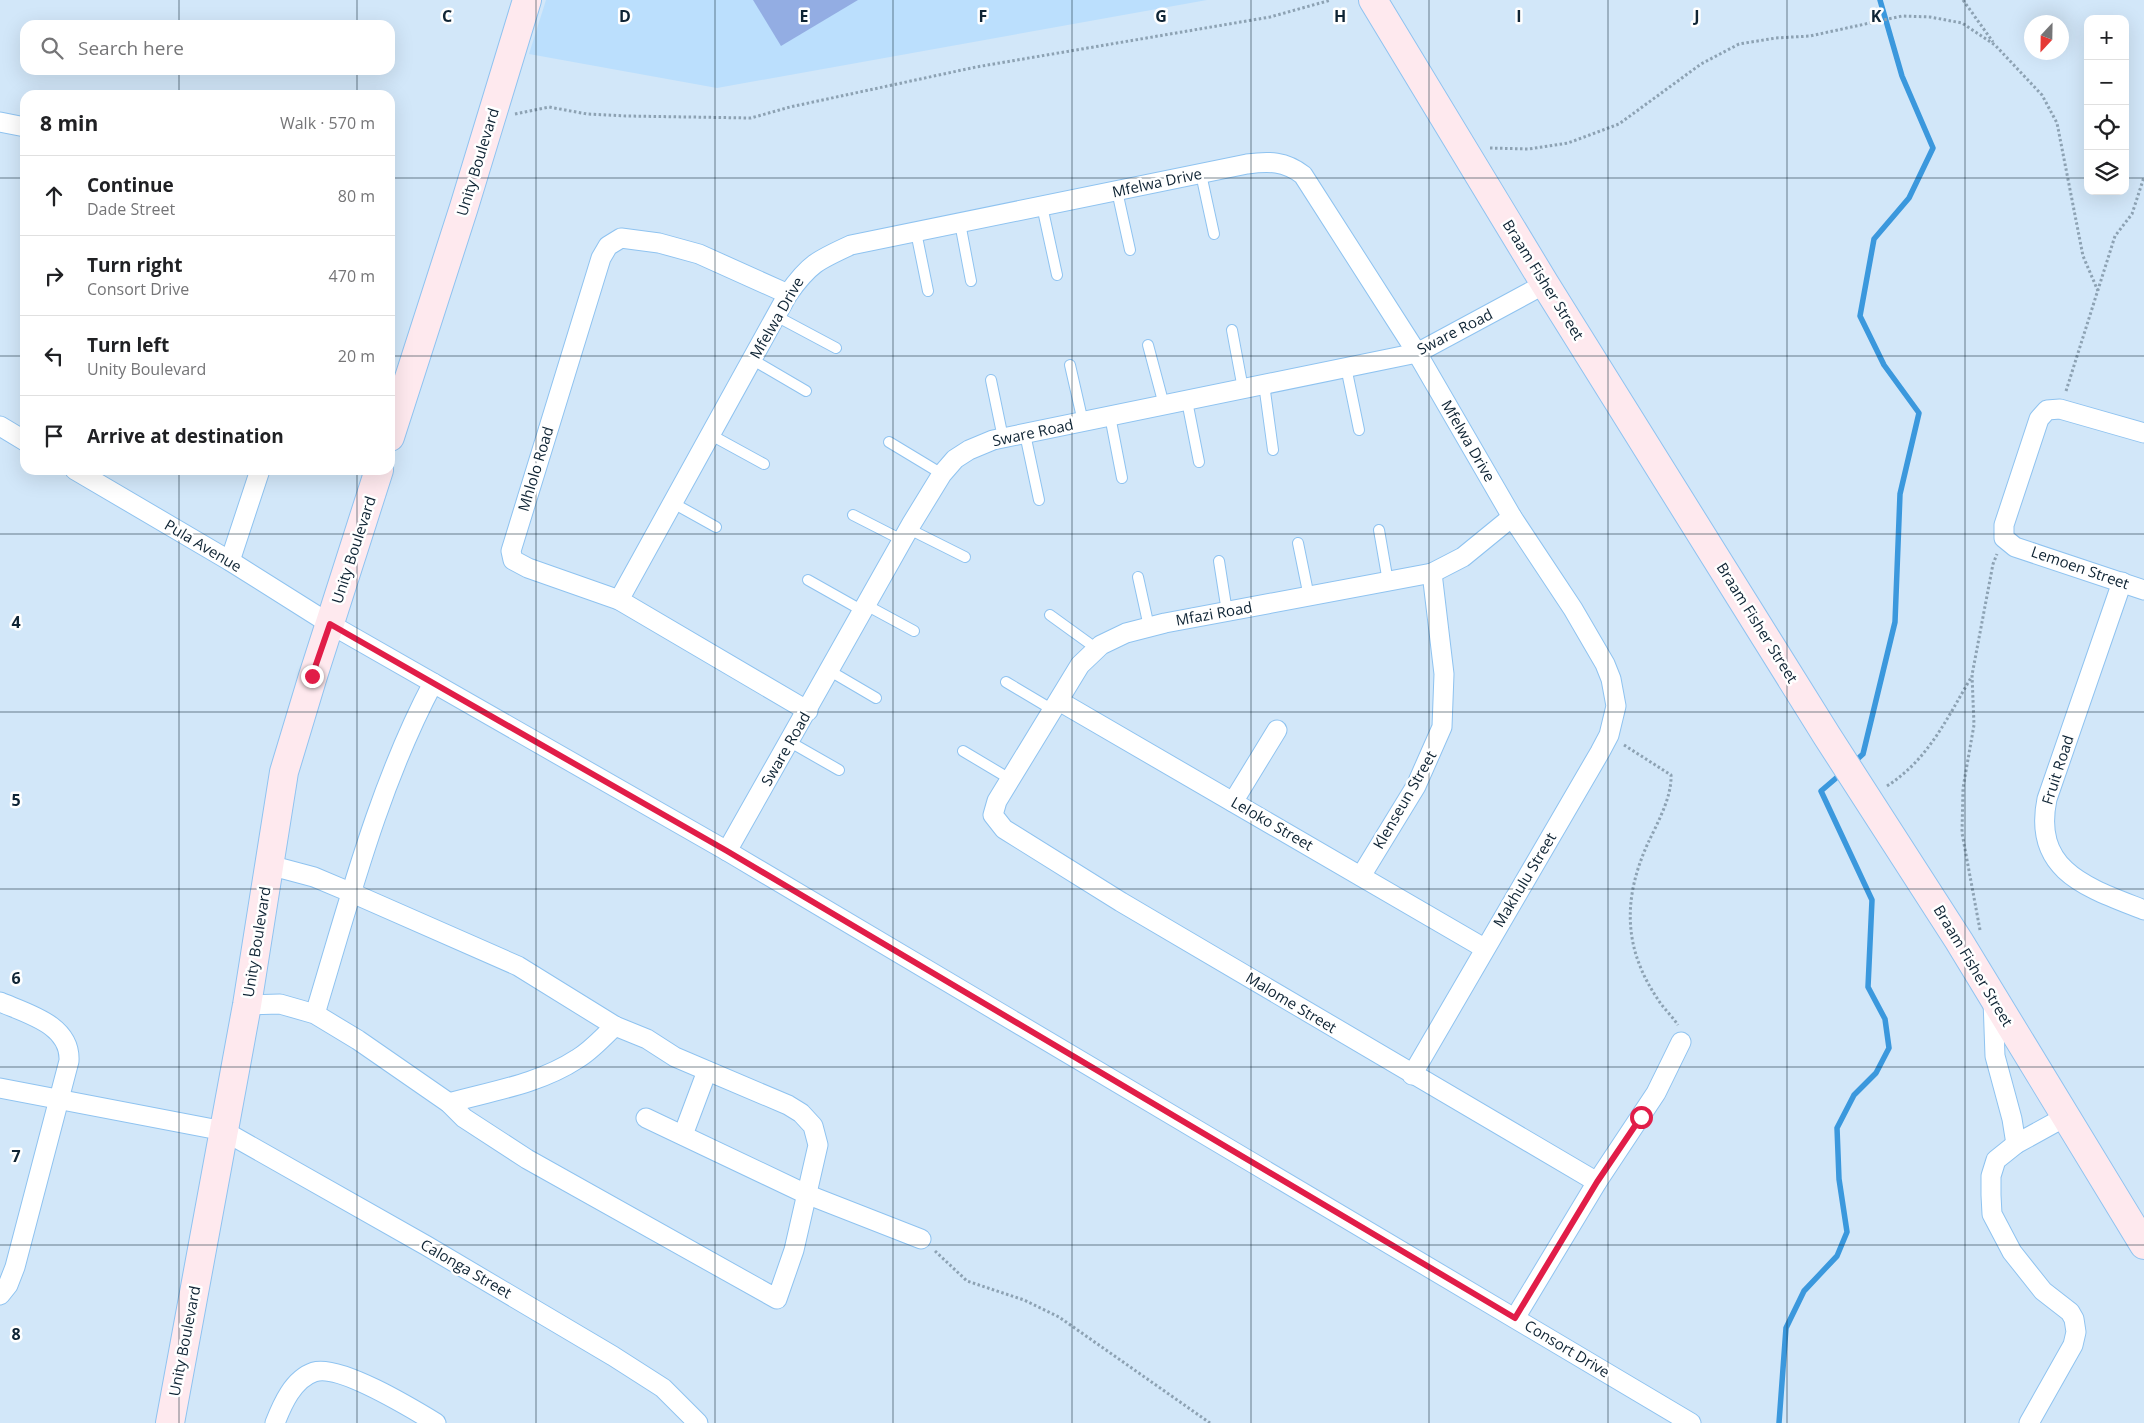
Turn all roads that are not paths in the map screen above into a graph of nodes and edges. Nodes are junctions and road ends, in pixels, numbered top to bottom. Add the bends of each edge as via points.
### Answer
1 (527, 0) edge
2 (1373, 0) edge
3 (0, 122) edge
4 (20, 126) edge
5 (1201, 174) junction
6 (1117, 191) junction
7 (1042, 206) junction
8 (960, 223) junction
9 (916, 232) junction
10 (1214, 234) dead end
11 (1130, 250) dead end
12 (1057, 275) dead end
13 (971, 281) dead end
14 (1545, 284) junction
15 (928, 291) dead end
16 (788, 294) junction
17 (776, 316) junction
18 (1232, 330) dead end
19 (1148, 345) dead end
20 (836, 348) dead end
21 (1417, 353) junction
22 (754, 360) junction
23 (1070, 365) dead end
24 (1346, 367) junction
25 (992, 380) dead end
26 (1264, 384) junction
27 (1243, 389) junction
28 (806, 391) dead end
29 (1187, 400) junction
30 (1164, 405) junction
31 (1110, 416) junction
32 (395, 421) edge
33 (1083, 422) junction
34 (0, 426) edge
35 (1359, 430) dead end
36 (2144, 433) edge
37 (1025, 434) junction
38 (711, 435) junction
39 (20, 437) edge
40 (1003, 438) junction
41 (889, 442) dead end
42 (1274, 450) dead end
43 (1199, 462) dead end
44 (764, 464) dead end
45 (942, 474) junction
46 (84, 475) edge
47 (258, 475) edge
48 (377, 475) edge
49 (1122, 478) dead end
50 (1039, 500) dead end
51 (673, 503) junction
52 (853, 514) dead end
53 (1512, 517) junction
54 (716, 527) dead end
55 (1379, 530) dead end
56 (905, 535) junction
57 (1298, 543) dead end
58 (965, 557) dead end
59 (230, 561) junction
60 (1218, 561) dead end
61 (1432, 573) junction
62 (1138, 577) dead end
63 (808, 580) dead end
64 (1388, 582) junction
65 (2122, 582) junction
66 (2144, 590) edge
67 (1309, 597) junction
68 (619, 600) junction
69 (865, 608) junction
70 (1227, 612) junction
71 (1050, 615) dead end
72 (330, 624) junction
73 (1149, 627) junction
74 (914, 631) dead end
75 (1097, 649) junction
76 (830, 671) junction
77 (1611, 679) joint
78 (1006, 682) dead end
79 (433, 683) junction
80 (876, 698) dead end
81 (1056, 705) junction
82 (808, 711) junction
83 (1277, 730) dead end
84 (790, 742) junction
85 (963, 751) dead end
86 (839, 770) dead end
87 (1010, 779) junction
88 (1233, 802) junction
89 (993, 815) joint
90 (727, 851) junction
91 (269, 865) junction
92 (1361, 876) junction
93 (352, 893) junction
94 (2144, 910) edge
95 (1484, 948) junction
96 (1993, 999) junction
97 (0, 1002) edge
98 (247, 1006) junction
99 (315, 1014) junction
100 (615, 1026) junction
101 (1681, 1042) road end
102 (707, 1071) junction
103 (1412, 1075) junction
104 (0, 1088) edge
105 (59, 1097) junction
106 (449, 1103) junction
107 (2065, 1117) junction
108 (646, 1118) dead end
109 (224, 1131) junction
110 (683, 1135) junction
111 (2016, 1144) junction
112 (1597, 1182) junction
113 (806, 1194) junction
114 (921, 1239) road end
115 (2144, 1245) edge
116 (0, 1295) edge
117 (1515, 1318) junction
118 (170, 1423) edge
119 (276, 1423) edge
120 (436, 1423) edge
121 (698, 1423) edge
122 (1691, 1423) edge
123 (2029, 1423) edge

1 - 32 street, Unity Boulevard
2 - 14 street, Braam Fisher Street
3 - 4 street
5 - 6 street, Mfelwa Drive
5 - 10 lane
5 - 21 street, Mfelwa Drive via 1267,162 1293,167 1303,175
6 - 7 street, Mfelwa Drive
6 - 11 lane
7 - 8 street, Mfelwa Drive
7 - 12 lane
8 - 9 street, Mfelwa Drive
8 - 13 lane
9 - 15 lane
9 - 16 street, Mfelwa Drive via 851,245 822,258 804,271
14 - 21 street, Sware Road
14 - 96 street, Braam Fisher Street
16 - 17 street, Mfelwa Drive
16 - 68 street, Mhlolo Road via 699,254 659,243 621,238 614,240 604,251 511,551 513,560 528,568
17 - 20 lane
17 - 22 street, Mfelwa Drive
18 - 27 lane
19 - 30 lane
21 - 24 street, Sware Road
21 - 53 street, Mfelwa Drive
22 - 28 lane
22 - 38 street, Mfelwa Drive
23 - 33 lane
24 - 26 street, Sware Road
24 - 35 lane
25 - 40 lane
26 - 27 street, Sware Road
26 - 42 lane
27 - 29 street, Sware Road
29 - 30 street, Sware Road
29 - 43 lane
30 - 31 street, Sware Road
31 - 33 street, Sware Road
31 - 49 lane
33 - 37 street, Sware Road
34 - 39 street
36 - 65 street, Lemoen Street via 2060,409 2047,410 2039,419 2004,525 2010,542
37 - 40 street, Sware Road
37 - 50 lane
38 - 44 lane
38 - 51 street, Mfelwa Drive
40 - 45 street, Sware Road via 969,450 955,459
41 - 45 lane
45 - 56 street, Sware Road
46 - 59 street, Pula Avenue
47 - 59 street
48 - 72 street, Unity Boulevard
51 - 54 lane
51 - 68 street, Mfelwa Drive
52 - 56 lane
53 - 61 street, Mfazi Road via 1463,557
53 - 77 street, Mfelwa Drive via 1573,609
55 - 64 lane
56 - 58 lane
56 - 69 street, Sware Road
57 - 67 lane
59 - 72 street, Pula Avenue
60 - 70 lane
61 - 64 street, Mfazi Road
61 - 92 street, Klenseun Street via 1444,674 1442,727 1416,786
62 - 73 lane
63 - 69 lane
64 - 67 street, Mfazi Road
65 - 66 street, Lemoen Street
65 - 94 street, Fruit Road via 2047,799 2043,830 2053,855 2074,878 2089,888
67 - 70 street, Mfazi Road
68 - 82 street, Mhlolo Road
69 - 74 lane
69 - 76 street, Sware Road
70 - 73 street, Mfazi Road
71 - 75 lane
72 - 79 street, Consort Drive
72 - 91 street, Unity Boulevard via 284,772
73 - 75 street, Mfazi Road via 1126,633
75 - 81 street, Mfazi Road via 1080,666
76 - 80 lane
76 - 82 street, Sware Road
77 - 95 street, Makhulu Street via 1616,706 1610,735
78 - 81 lane
79 - 90 street, Consort Drive
79 - 93 street via 403,743
81 - 87 street, Mfazi Road
81 - 88 street, Leloko Street
82 - 84 street, Sware Road
83 - 88 street
84 - 86 lane
84 - 90 street, Sware Road
85 - 87 lane
87 - 89 street, Mfazi Road
88 - 92 street, Leloko Street
89 - 103 street, Malome Street via 1004,829
90 - 117 street, Consort Drive
91 - 93 street via 314,877
91 - 98 street, Unity Boulevard
92 - 95 street, Leloko Street
93 - 99 street
93 - 100 street via 518,966
95 - 103 street, Makhulu Street
96 - 107 street, Braam Fisher Street
96 - 111 street via 1995,1056
97 - 105 street via 43,1022 66,1040 70,1049 69,1061
98 - 99 street via 280,1004
98 - 109 street, Unity Boulevard
99 - 106 street
100 - 102 street
100 - 106 street via 579,1058 560,1069
101 - 112 street via 1656,1093
102 - 110 street
102 - 113 street via 788,1105 807,1118 816,1133 818,1145
103 - 112 street, Malome Street
104 - 105 street, Calonga Street
105 - 109 street, Calonga Street
105 - 116 street via 16,1267
106 - 113 street via 464,1118 527,1159 777,1299 794,1250
107 - 111 street
107 - 115 street, Braam Fisher Street
108 - 110 street
109 - 118 street, Unity Boulevard
109 - 121 street, Calonga Street via 613,1356 664,1388
110 - 113 street
111 - 123 street via 1996,1160 1991,1176 1992,1214 2012,1252 2043,1291 2070,1312 2076,1332 2068,1356
112 - 117 street
113 - 114 street
117 - 122 street, Consort Drive
119 - 120 street via 286,1398 299,1382 310,1374 323,1371 342,1374

